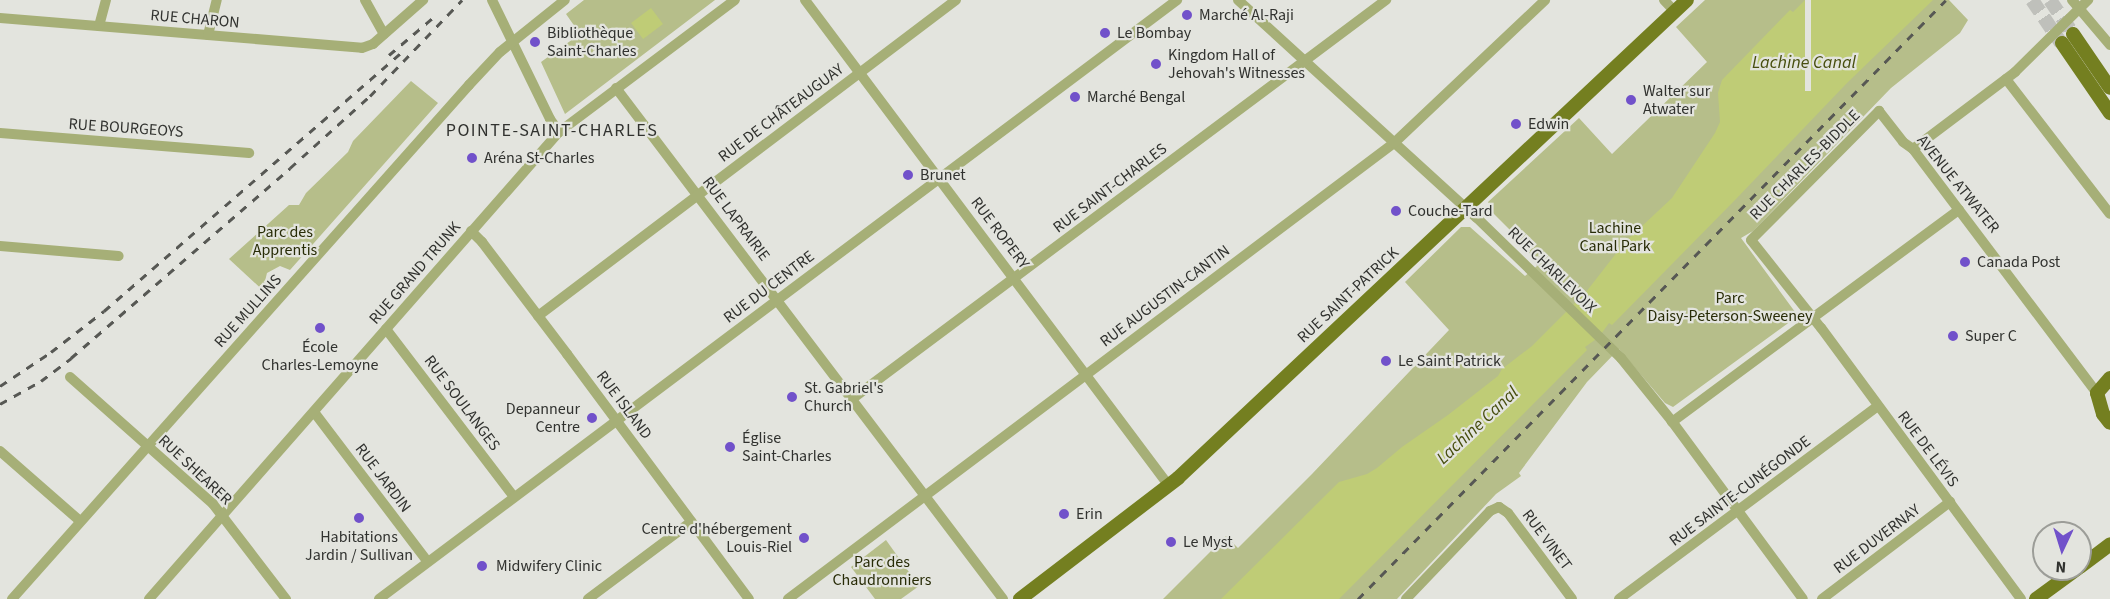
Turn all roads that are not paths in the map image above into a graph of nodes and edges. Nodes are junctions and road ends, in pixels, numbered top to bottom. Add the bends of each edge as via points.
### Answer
1 (106, 0) edge
2 (218, 0) edge
3 (365, 0) edge
4 (423, 0) edge
5 (492, 0) edge
6 (565, 0) edge
7 (735, 0) edge
8 (805, 0) edge
9 (956, 0) edge
10 (1177, 0) edge
11 (1238, 0) edge
12 (1386, 0) edge
13 (1545, 0) edge
14 (1664, 0) edge
15 (1687, 0) edge
16 (2080, 3) edge
17 (1675, 12) junction
18 (0, 18) edge
19 (99, 26) junction
20 (384, 34) junction
21 (2073, 34) tunnel mouth
22 (208, 35) junction
23 (512, 42) junction
24 (2062, 43) tunnel mouth
25 (2110, 45) edge
26 (1305, 62) junction
27 (860, 73) junction
28 (2006, 79) junction
29 (616, 88) junction
30 (2110, 88) edge
31 (1879, 111) joint
32 (2110, 113) edge
33 (559, 132) junction
34 (0, 133) edge
35 (1394, 142) junction
36 (1913, 149) junction
37 (249, 153) dead end
38 (940, 178) junction
39 (698, 195) junction
40 (1466, 208) junction
41 (1959, 210) junction
42 (2110, 214) edge
43 (471, 231) junction
44 (1751, 240) joint
45 (0, 246) edge
46 (119, 256) dead end
47 (1015, 279) junction
48 (778, 300) junction
49 (538, 316) junction
50 (1811, 318) junction
51 (386, 329) junction
52 (1087, 374) junction
53 (70, 377) dead end
54 (2110, 378) edge
55 (2103, 391) edge
56 (852, 399) junction
57 (2110, 402) edge
58 (1877, 407) junction
59 (314, 412) junction
60 (616, 421) junction
61 (1672, 422) junction
62 (2110, 423) edge
63 (147, 446) junction
64 (0, 451) edge
65 (1169, 486) junction
66 (924, 496) junction
67 (514, 497) junction
68 (1950, 502) junction
69 (1738, 511) junction
70 (222, 515) junction
71 (80, 521) junction
72 (691, 522) junction
73 (2110, 544) edge
74 (2092, 558) edge
75 (428, 562) junction
76 (2060, 581) edge
77 (12, 599) edge
78 (149, 599) edge
79 (286, 599) edge
80 (379, 599) edge
81 (588, 599) edge
82 (749, 599) edge
83 (788, 599) edge
84 (1003, 599) edge
85 (1020, 599) edge
86 (1406, 599) edge
87 (1572, 599) edge
88 (1619, 599) edge
89 (1803, 599) edge
90 (1822, 599) edge
91 (2021, 599) edge
92 (2036, 599) edge

1 - 19 street
2 - 22 street
3 - 20 street
4 - 20 street, RUE CHARON
5 - 23 street
6 - 23 street, RUE MULLINS
7 - 29 street, RUE GRAND TRUNK
8 - 27 street, RUE ROPERY
9 - 27 street, RUE DE CHÂTEAUGUAY
10 - 38 street, RUE DU CENTRE
11 - 26 street, RUE CHARLEVOIX
12 - 26 street, RUE SAINT-CHARLES
13 - 35 street, RUE AUGUSTIN-CANTIN
14 - 17 street
15 - 17 main road, RUE SAINT-PATRICK
16 - 25 street
16 - 28 street
17 - 40 main road, RUE SAINT-PATRICK
18 - 19 street, RUE CHARON
19 - 22 street, RUE CHARON
20 - 22 street, RUE CHARON via 362,48
21 - 30 main road
23 - 33 street
23 - 63 street, RUE MULLINS
24 - 32 main road
26 - 35 street, RUE CHARLEVOIX
26 - 47 street, RUE SAINT-CHARLES
27 - 38 street, RUE ROPERY
27 - 39 street, RUE DE CHÂTEAUGUAY
28 - 36 street
28 - 42 street
29 - 33 street, RUE GRAND TRUNK
29 - 39 street, RUE LAPRAIRIE
31 - 36 street, AVENUE ATWATER
31 - 44 street, RUE CHARLES-BIDDLE
33 - 43 street, RUE GRAND TRUNK
34 - 37 street, RUE BOURGEOYS
35 - 40 street, RUE CHARLEVOIX
35 - 52 street, RUE AUGUSTIN-CANTIN
36 - 41 street, AVENUE ATWATER
38 - 47 street, RUE ROPERY
38 - 48 street, RUE DU CENTRE
39 - 48 street, RUE LAPRAIRIE
39 - 49 street, RUE DE CHÂTEAUGUAY
40 - 61 street, RUE CHARLEVOIX via 1631,370
40 - 65 main road, RUE SAINT-PATRICK
41 - 50 street
41 - 55 street, AVENUE ATWATER
43 - 49 street, RUE ISLAND
43 - 51 street, RUE GRAND TRUNK
44 - 50 street, RUE DE LÉVIS
45 - 46 street
47 - 52 street, RUE ROPERY
47 - 56 street, RUE SAINT-CHARLES
48 - 56 street, RUE LAPRAIRIE
48 - 60 street, RUE DU CENTRE
49 - 60 street, RUE ISLAND
50 - 58 street, RUE DE LÉVIS
50 - 61 street
51 - 59 street, RUE GRAND TRUNK
51 - 67 street, RUE SOULANGES
52 - 65 street, RUE ROPERY
52 - 66 street, RUE AUGUSTIN-CANTIN
53 - 63 street, RUE SHEARER
54 - 55 main road
55 - 57 main road, AVENUE ATWATER
55 - 62 main road, AVENUE ATWATER via 2103,414
56 - 66 street, RUE LAPRAIRIE
58 - 68 street, RUE DE LÉVIS
58 - 69 street, RUE SAINTE-CUNÉGONDE
59 - 70 street, RUE GRAND TRUNK
59 - 75 street, RUE JARDIN
60 - 67 street, RUE DU CENTRE
60 - 72 street, RUE ISLAND
61 - 69 street, RUE CHARLEVOIX
63 - 70 street, RUE SHEARER
63 - 71 street, RUE MULLINS
64 - 71 street
65 - 85 main road, RUE SAINT-PATRICK
66 - 83 street, RUE AUGUSTIN-CANTIN
66 - 84 street, RUE LAPRAIRIE
67 - 75 street, RUE DU CENTRE
68 - 90 street, RUE DUVERNAY
68 - 91 street, RUE DE LÉVIS
69 - 88 street, RUE SAINTE-CUNÉGONDE
69 - 89 street, RUE CHARLEVOIX
70 - 78 street, RUE GRAND TRUNK
70 - 79 street, RUE SHEARER
71 - 77 street, RUE MULLINS
72 - 81 street
72 - 82 street, RUE ISLAND
73 - 74 main road
75 - 80 street, RUE DU CENTRE
76 - 92 main road
86 - 87 street, RUE VINET via 1493,509 1504,509

